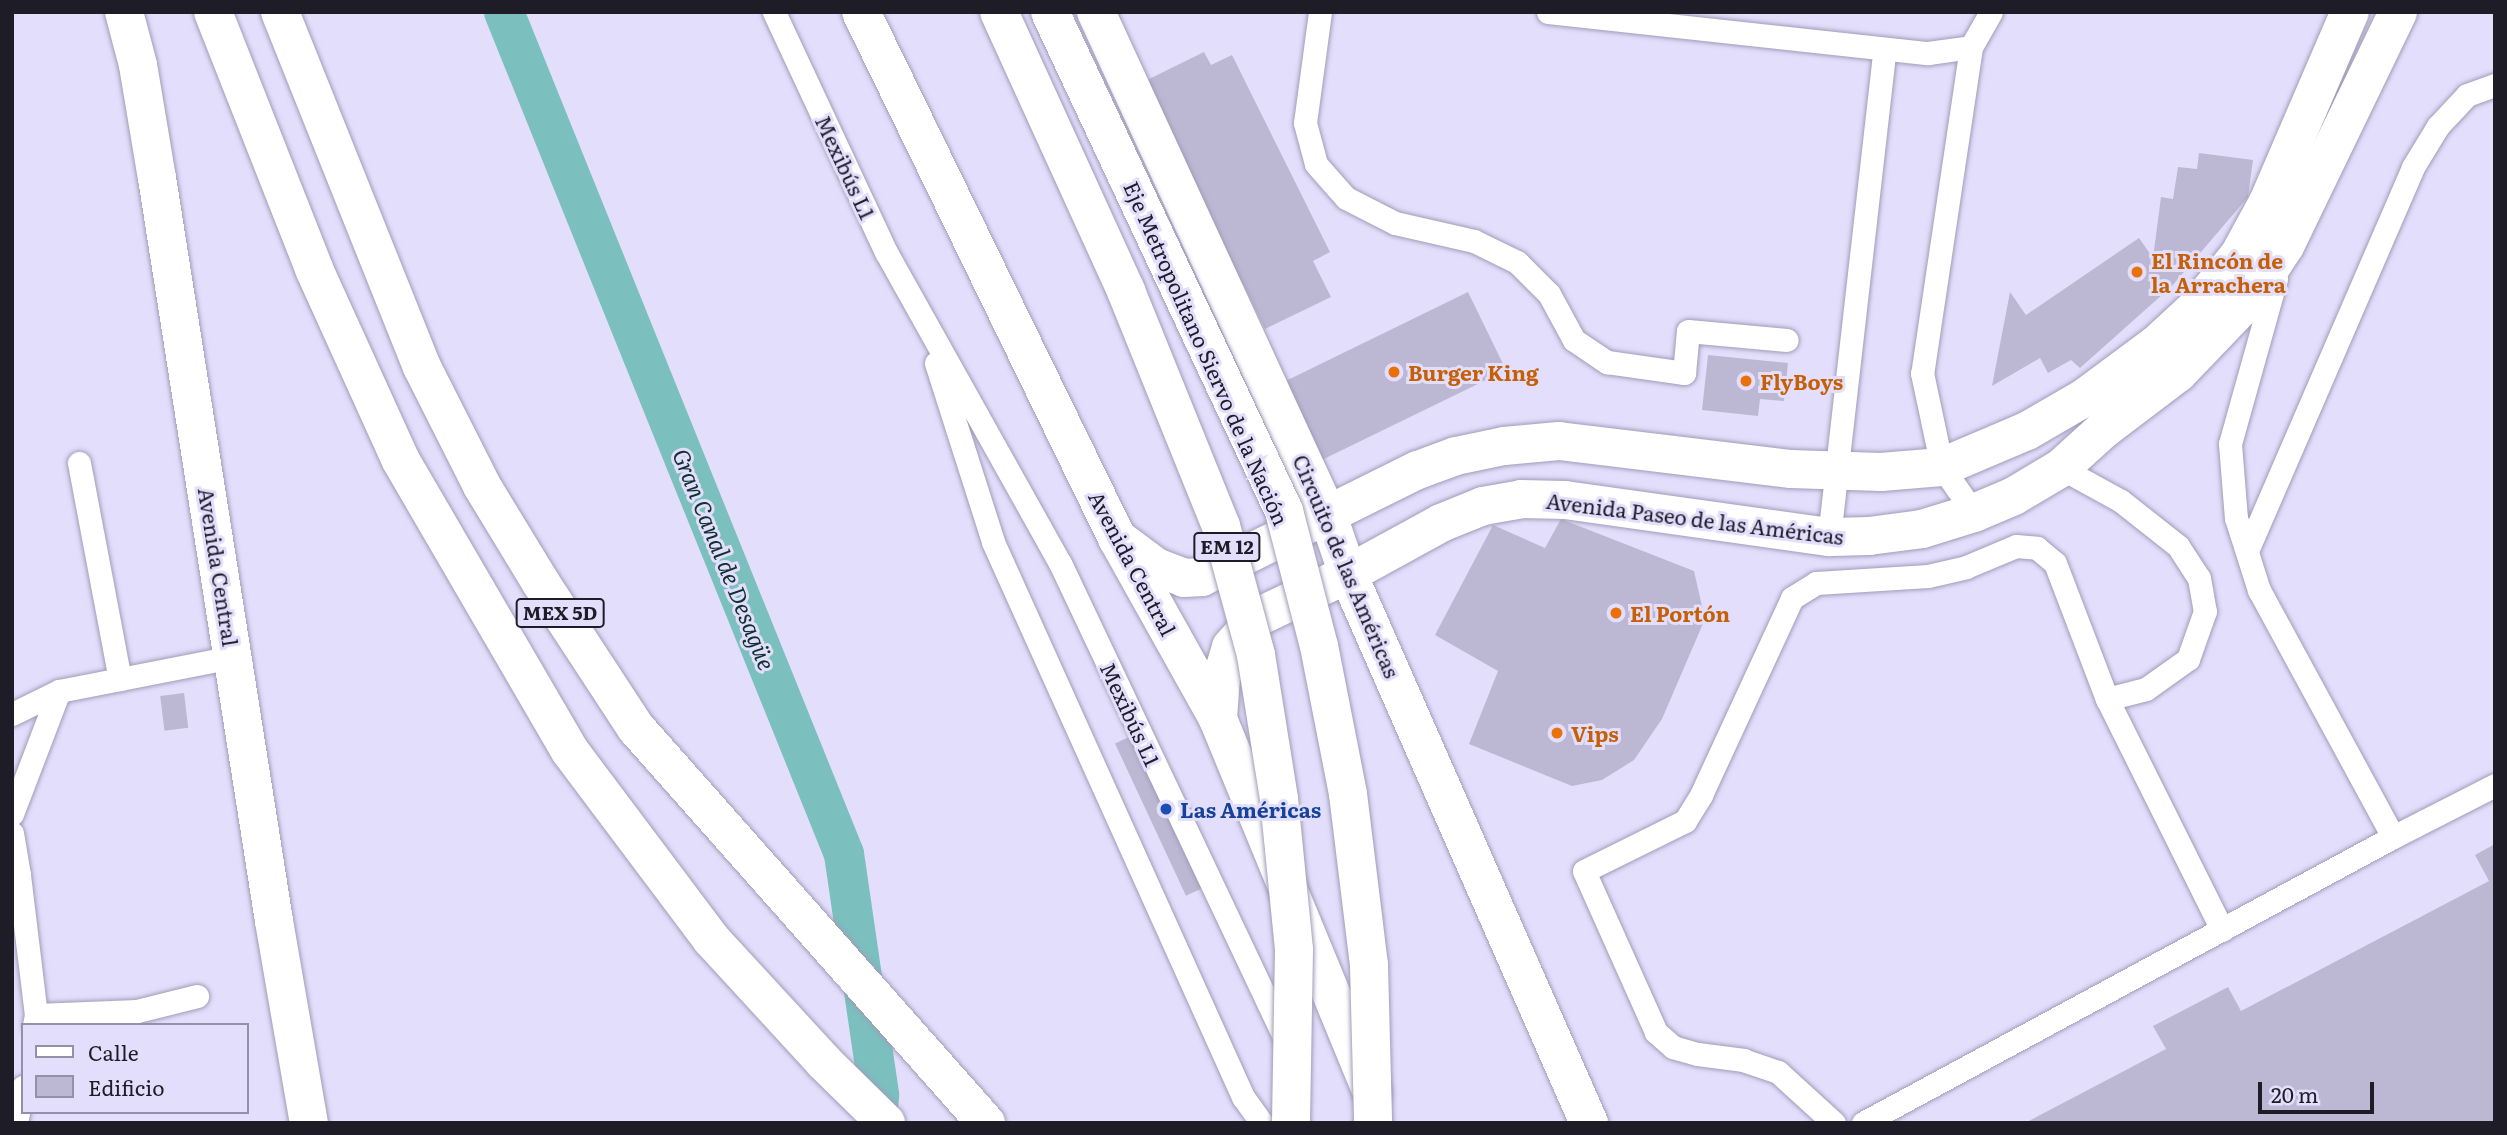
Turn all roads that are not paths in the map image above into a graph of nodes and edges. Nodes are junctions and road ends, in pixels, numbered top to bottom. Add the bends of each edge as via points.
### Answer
1 (124, 12) edge
2 (213, 12) edge
3 (280, 12) edge
4 (774, 12) edge
5 (861, 12) edge
6 (999, 12) edge
7 (1050, 12) edge
8 (1096, 12) edge
9 (1320, 12) edge
10 (1548, 12) edge
11 (1992, 12) edge
12 (2350, 12) edge
13 (2398, 12) edge
14 (1971, 47) junction
15 (1885, 48) junction
16 (2495, 85) edge
17 (2285, 246) junction
18 (922, 320) junction
19 (1787, 340) dead end
20 (79, 463) dead end
21 (1942, 467) junction
22 (2061, 468) junction
23 (1836, 472) junction
24 (1974, 513) junction
25 (1328, 516) junction
26 (1829, 537) junction
27 (1116, 538) junction
28 (2246, 551) junction
29 (1348, 574) junction
30 (233, 657) junction
31 (120, 679) junction
32 (59, 691) junction
33 (2107, 699) junction
34 (12, 714) edge
35 (1218, 719) junction
36 (2495, 785) edge
37 (12, 814) edge
38 (12, 833) edge
39 (2393, 837) junction
40 (15, 879) edge
41 (2222, 930) junction
42 (197, 996) dead end
43 (35, 1020) edge
44 (21, 1097) edge
45 (16, 1123) edge
46 (309, 1123) edge
47 (886, 1123) edge
48 (986, 1123) edge
49 (1262, 1123) edge
50 (1292, 1123) edge
51 (1303, 1123) edge
52 (1373, 1123) edge
53 (1385, 1123) edge
54 (1589, 1123) edge
55 (1834, 1123) edge
56 (1863, 1123) edge

1 - 30 main road, Avenida Central via 153,153
2 - 47 main road, MEX 5D via 314,269 400,459 570,751 711,939
3 - 48 main road, MEX 5D via 422,367 482,486 541,583 636,728
4 - 18 lane, Mexibús L1
5 - 27 main road, Avenida Central
6 - 50 main road, EM 12, bridge via 1126,291 1221,526 1256,655 1279,799 1294,950
7 - 52 main road, Eje Metropolitano Siervo de la Nación / EM 12, bridge via 1283,511 1319,646 1348,794 1369,965
8 - 25 main road, Circuito de las Américas
9 - 19 lane via 1305,123 1316,164 1346,198 1395,223 1474,241 1517,262 1549,294 1574,340 1606,362 1684,373 1688,331
10 - 15 lane
11 - 14 lane
12 - 21 main road via 2268,202 2239,255 2196,308 2157,344 2084,398 2027,431
13 - 17 main road, Avenida Paseo de las Américas
14 - 15 lane via 1928,53
14 - 21 lane via 1922,373
15 - 23 lane
16 - 28 lane via 2467,95 2438,126 2413,167
17 - 22 main road, Avenida Paseo de las Américas via 2252,296 2178,373
17 - 28 lane via 2230,444 2236,518
18 - 49 lane, Mexibús L1 via 993,542 1243,1097
18 - 51 lane, Mexibús L1 via 1083,612 1297,1064
20 - 31 lane
21 - 23 main road
21 - 24 lane
22 - 24 main road, Avenida Paseo de las Américas
22 - 33 lane via 2121,501 2178,546 2199,578 2205,611 2189,659 2146,689
23 - 25 main road via 1559,441 1456,456
23 - 26 lane
24 - 26 main road, Avenida Paseo de las Américas via 1922,529
25 - 27 main road via 1202,577 1184,578 1157,568
25 - 29 main road, Circuito de las Américas
26 - 29 main road, Avenida Paseo de las Américas via 1565,500 1521,499 1483,506 1441,523
27 - 35 main road, Avenida Central
28 - 39 lane via 2259,590
29 - 35 main road, Avenida Paseo de las Américas via 1258,617 1231,647 1221,680
29 - 54 main road, Circuito de las Américas
30 - 31 lane
30 - 46 main road, Avenida Central
31 - 32 lane
32 - 34 lane
32 - 37 lane
33 - 41 lane
33 - 55 lane via 2055,563 2037,548 2016,546 1966,567 1928,576 1816,583 1792,598 1685,821 1584,871 1656,1032 1673,1047 1744,1059 1778,1072
35 - 53 main road, Avenida Central
36 - 39 lane
38 - 40 lane
39 - 41 lane
40 - 43 lane
41 - 56 lane
42 - 43 lane via 137,1011
44 - 45 lane

